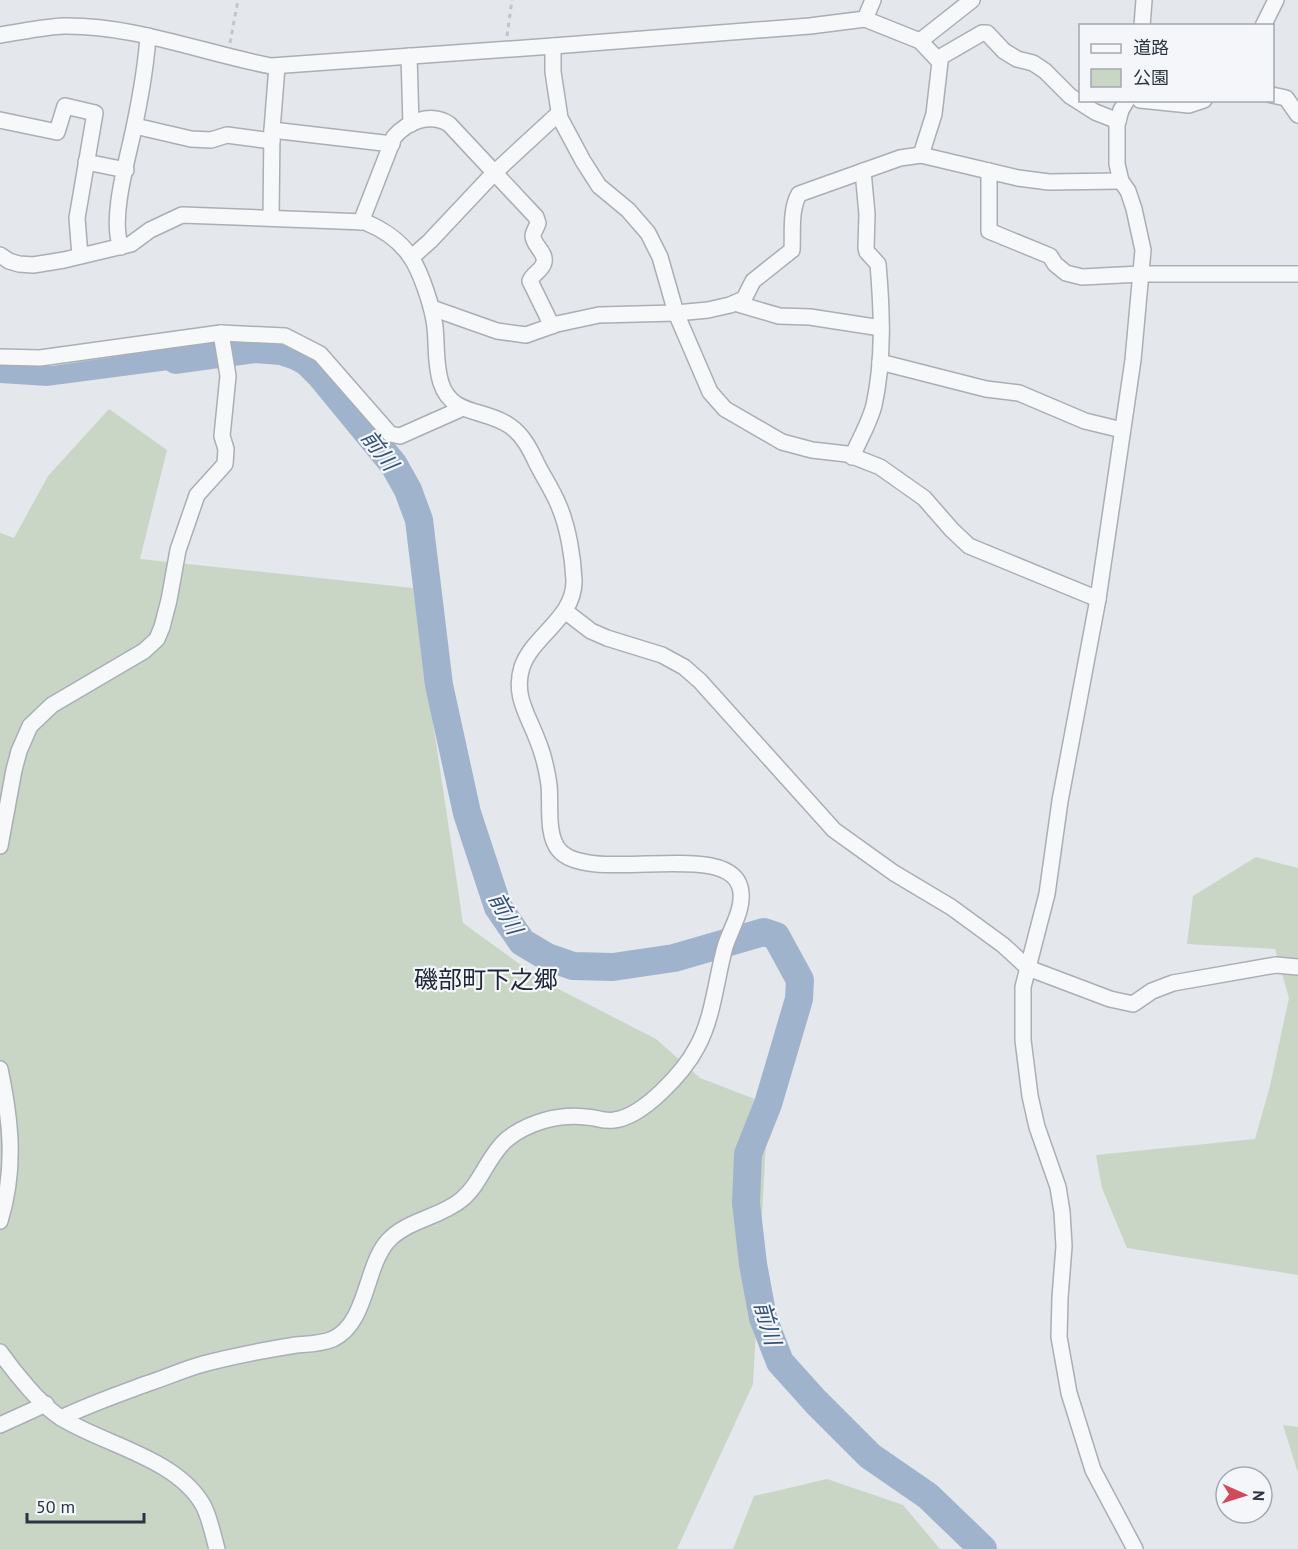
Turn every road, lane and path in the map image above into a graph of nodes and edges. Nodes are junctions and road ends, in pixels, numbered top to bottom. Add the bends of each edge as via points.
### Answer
1 (238, 0) edge
2 (512, 0) edge
3 (873, 0) edge
4 (972, 0) edge
5 (1144, 0) edge
6 (1276, 0) edge
7 (865, 19) junction
8 (1142, 24) edge
9 (1264, 24) edge
10 (0, 35) edge
11 (148, 36) junction
12 (920, 41) junction
13 (553, 46) junction
14 (505, 49) junction
15 (409, 56) junction
16 (228, 58) junction
17 (937, 59) junction
18 (277, 66) junction
19 (1274, 95) edge
20 (1079, 102) edge
21 (1079, 102) edge
22 (1126, 102) edge
23 (1160, 102) edge
24 (1198, 102) edge
25 (559, 113) junction
26 (1298, 115) edge
27 (5, 121) edge
28 (1118, 121) junction
29 (411, 124) junction
30 (135, 126) junction
31 (272, 135) junction
32 (392, 144) junction
33 (921, 155) junction
34 (86, 162) junction
35 (126, 170) junction
36 (863, 171) junction
37 (989, 171) junction
38 (494, 172) junction
39 (1121, 181) junction
40 (271, 218) junction
41 (361, 222) junction
42 (121, 247) junction
43 (0, 255) edge
44 (80, 256) junction
45 (412, 257) junction
46 (1141, 274) junction
47 (1298, 274) edge
48 (735, 303) junction
49 (432, 308) junction
50 (676, 313) junction
51 (552, 326) junction
52 (881, 328) junction
53 (221, 333) junction
54 (0, 357) edge
55 (880, 362) junction
56 (463, 408) junction
57 (1122, 430) junction
58 (852, 456) junction
59 (1098, 599) junction
60 (565, 611) junction
61 (0, 846) edge
62 (1298, 967) edge
63 (1028, 968) junction
64 (0, 1069) edge
65 (0, 1221) edge
66 (0, 1352) edge
67 (46, 1404) junction
68 (61, 1418) junction
69 (0, 1425) edge
70 (217, 1549) edge
71 (1136, 1549) edge

1 - 16 path
2 - 14 path
3 - 7 street
4 - 12 street
5 - 8 street
6 - 9 street
7 - 12 street
7 - 13 street
10 - 11 street via 65,26
11 - 16 street
11 - 30 street
12 - 17 street
13 - 14 street
13 - 25 street
14 - 15 street
15 - 18 street
15 - 29 street
16 - 18 street
17 - 20 street via 987,33 1004,51 1045,71
17 - 33 street via 940,62 934,114
18 - 31 street
19 - 26 street via 1286,98
21 - 28 street
22 - 28 street
23 - 24 street
25 - 38 street
25 - 50 street via 599,186 648,233 660,257
27 - 34 street via 57,132 65,106 95,113
28 - 39 street via 1117,164
29 - 32 street via 401,129
29 - 38 street via 443,120
30 - 31 street via 191,139
30 - 35 street
31 - 32 street
31 - 40 street
32 - 41 street
33 - 36 street
33 - 37 street
34 - 35 street
34 - 44 street via 77,218
35 - 42 street via 117,220
36 - 48 street via 799,194 792,250 753,281 744,299
36 - 52 street via 866,248 879,264
37 - 39 street via 1049,182
37 - 46 street via 989,231 1050,256 1066,273 1082,277
38 - 45 street
38 - 51 street via 536,217 538,223 533,234 544,262 530,281
39 - 46 street via 1134,209 1143,250
40 - 41 street
40 - 42 street via 182,215
41 - 45 street via 378,228
42 - 44 street
43 - 44 street via 9,261 33,265
45 - 49 street
46 - 47 street
46 - 57 street
48 - 50 street
48 - 52 street via 779,316
49 - 51 street via 497,331 526,335
49 - 56 street via 439,379 451,403
50 - 51 street via 599,315
50 - 58 street via 710,392 725,409 782,442
52 - 55 street
53 - 54 street via 40,358
53 - 56 street via 285,336 320,354 390,434 400,436
53 - 61 street via 228,376 222,436 225,464 197,495 190,512 157,639 144,651 52,705 30,726 14,770
55 - 57 street via 986,389 1019,393 1085,421
55 - 58 street via 874,407
56 - 60 street via 512,427 526,442 558,504 574,576 573,595
57 - 59 street
58 - 59 street via 880,467 924,498 969,546
59 - 63 street via 1060,801 1047,894
60 - 63 street via 591,631 662,655 684,667 834,830 968,920
60 - 68 street via 524,662 519,692 538,741 549,786 552,832 560,850 572,858 593,863 695,862 727,871 739,882 741,904 726,942 709,1021 699,1044 675,1077 627,1117 614,1120 566,1116 544,1120 525,1127 504,1142 473,1189 461,1200 388,1240 356,1314 333,1339 201,1365
62 - 63 street via 1276,965 1173,983 1133,1004
63 - 71 street via 1023,987 1023,1040 1037,1127 1058,1187 1062,1212 1059,1338 1069,1393 1093,1470
64 - 65 street via 9,1110 10,1169
66 - 67 street
67 - 68 street
67 - 69 street
68 - 70 street via 145,1458 181,1480 203,1506

